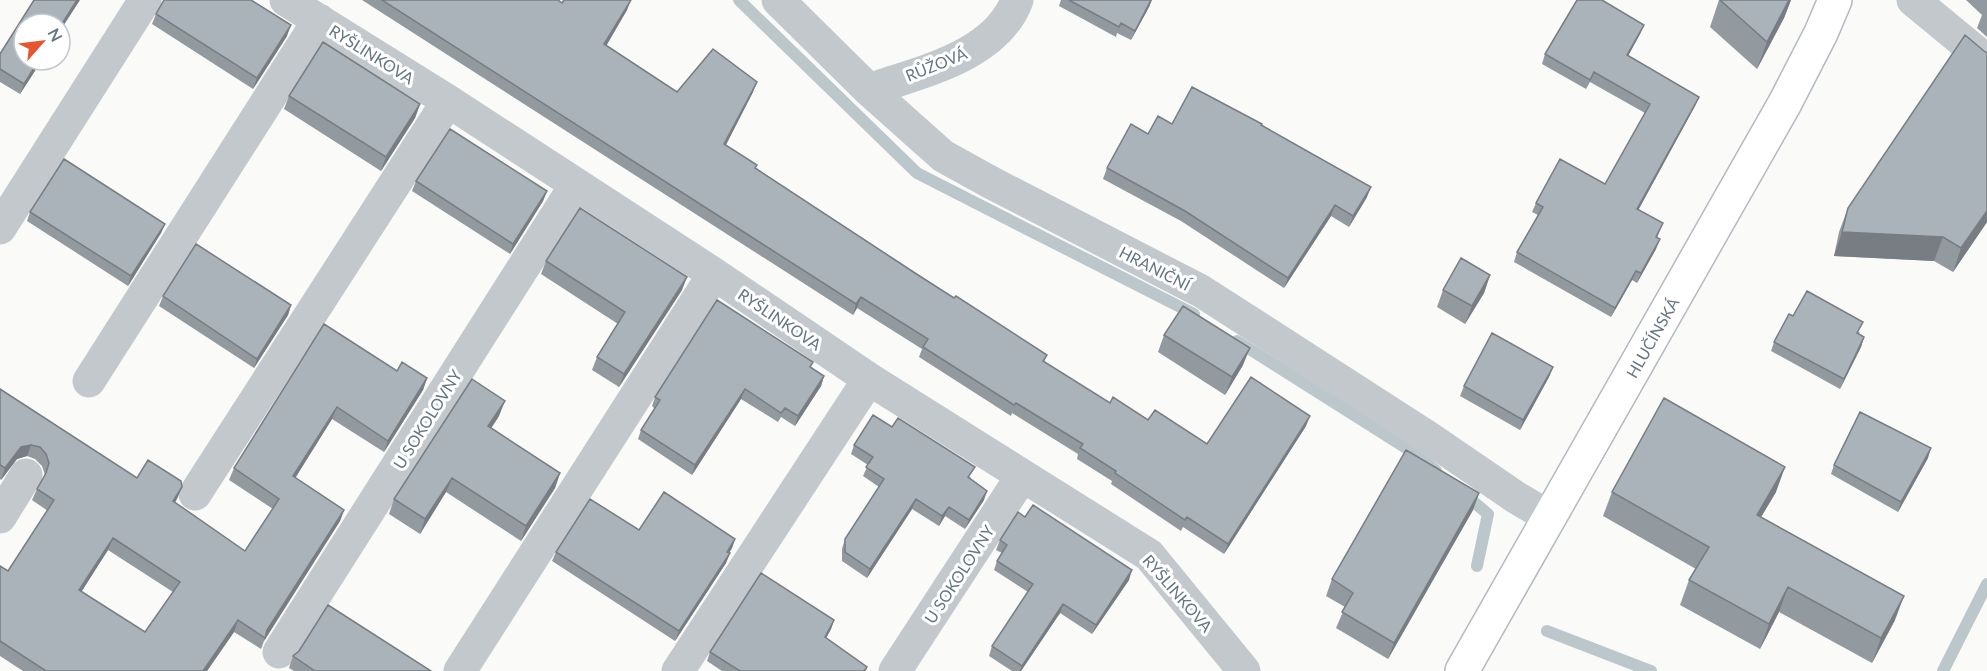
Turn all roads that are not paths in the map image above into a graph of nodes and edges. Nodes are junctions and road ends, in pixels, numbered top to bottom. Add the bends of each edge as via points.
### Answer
1 (145, 0) edge
2 (286, 0) edge
3 (778, 0) edge
4 (1017, 0) edge
5 (1835, 0) edge
6 (1913, 0) edge
7 (319, 21) junction
8 (1987, 61) edge
9 (869, 90) junction
10 (448, 101) junction
11 (576, 186) junction
12 (0, 228) edge
13 (714, 274) junction
14 (869, 379) junction
15 (89, 381) dead end
16 (26, 475) dead end
17 (1022, 476) junction
18 (195, 495) dead end
19 (0, 517) edge
20 (1550, 517) junction
21 (279, 652) dead end
22 (460, 671) edge
23 (678, 671) edge
24 (895, 671) edge
25 (1244, 671) edge
26 (1462, 671) edge

1 - 12 street
2 - 7 street, RYŠLINKOVA
3 - 9 street, HRANIČNÍ
4 - 9 street, RŮŽOVÁ via 993,36 955,60
5 - 20 street, HLUČÍNSKÁ via 1785,103
6 - 8 street
7 - 10 street, RYŠLINKOVA
7 - 15 street
9 - 20 street, HRANIČNÍ via 943,156 1201,291
10 - 11 street, RYŠLINKOVA
10 - 18 street
11 - 13 street, RYŠLINKOVA
11 - 21 street, U SOKOLOVNY
13 - 14 street, RYŠLINKOVA
13 - 22 street
14 - 17 street, RYŠLINKOVA
14 - 23 street
16 - 19 street
17 - 24 street, U SOKOLOVNY
17 - 25 street, RYŠLINKOVA via 1149,555
20 - 26 street, HLUČÍNSKÁ

